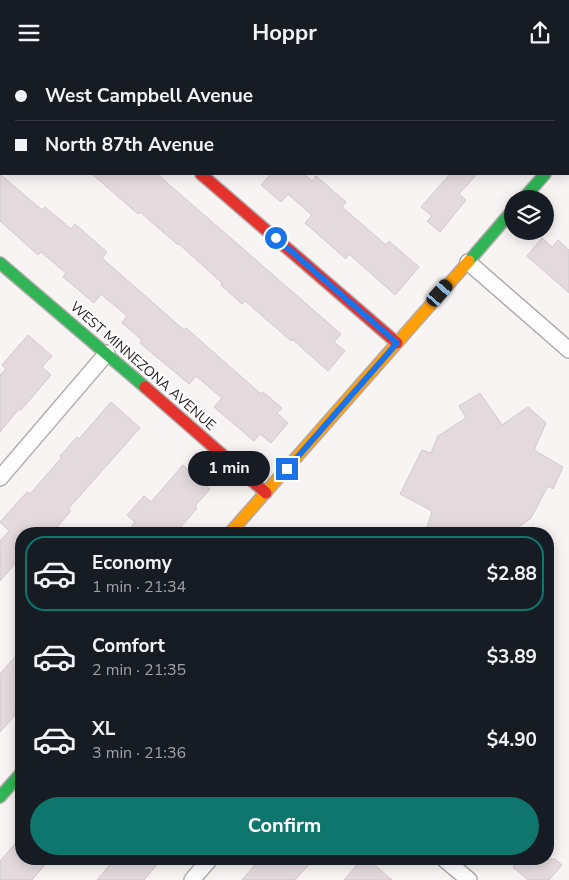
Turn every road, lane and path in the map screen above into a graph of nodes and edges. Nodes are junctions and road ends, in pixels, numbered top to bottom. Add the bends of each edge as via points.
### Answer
1 (202, 175) edge
2 (544, 175) edge
3 (531, 190) edge
4 (504, 220) edge
5 (468, 262) junction
6 (0, 263) edge
7 (397, 343) junction
8 (569, 350) edge
9 (107, 353) junction
10 (0, 478) edge
11 (266, 493) junction
12 (235, 527) edge
13 (15, 780) edge
14 (0, 797) edge
15 (205, 865) edge
16 (450, 865) edge
17 (465, 879) edge
18 (192, 880) edge

1 - 7 street
2 - 3 street
4 - 5 street
5 - 7 street
5 - 8 street
6 - 9 street, WEST MINNEZONA AVENUE
7 - 11 street
9 - 10 street
9 - 11 street, WEST MINNEZONA AVENUE
11 - 12 street
13 - 14 street
15 - 18 street
16 - 17 street

